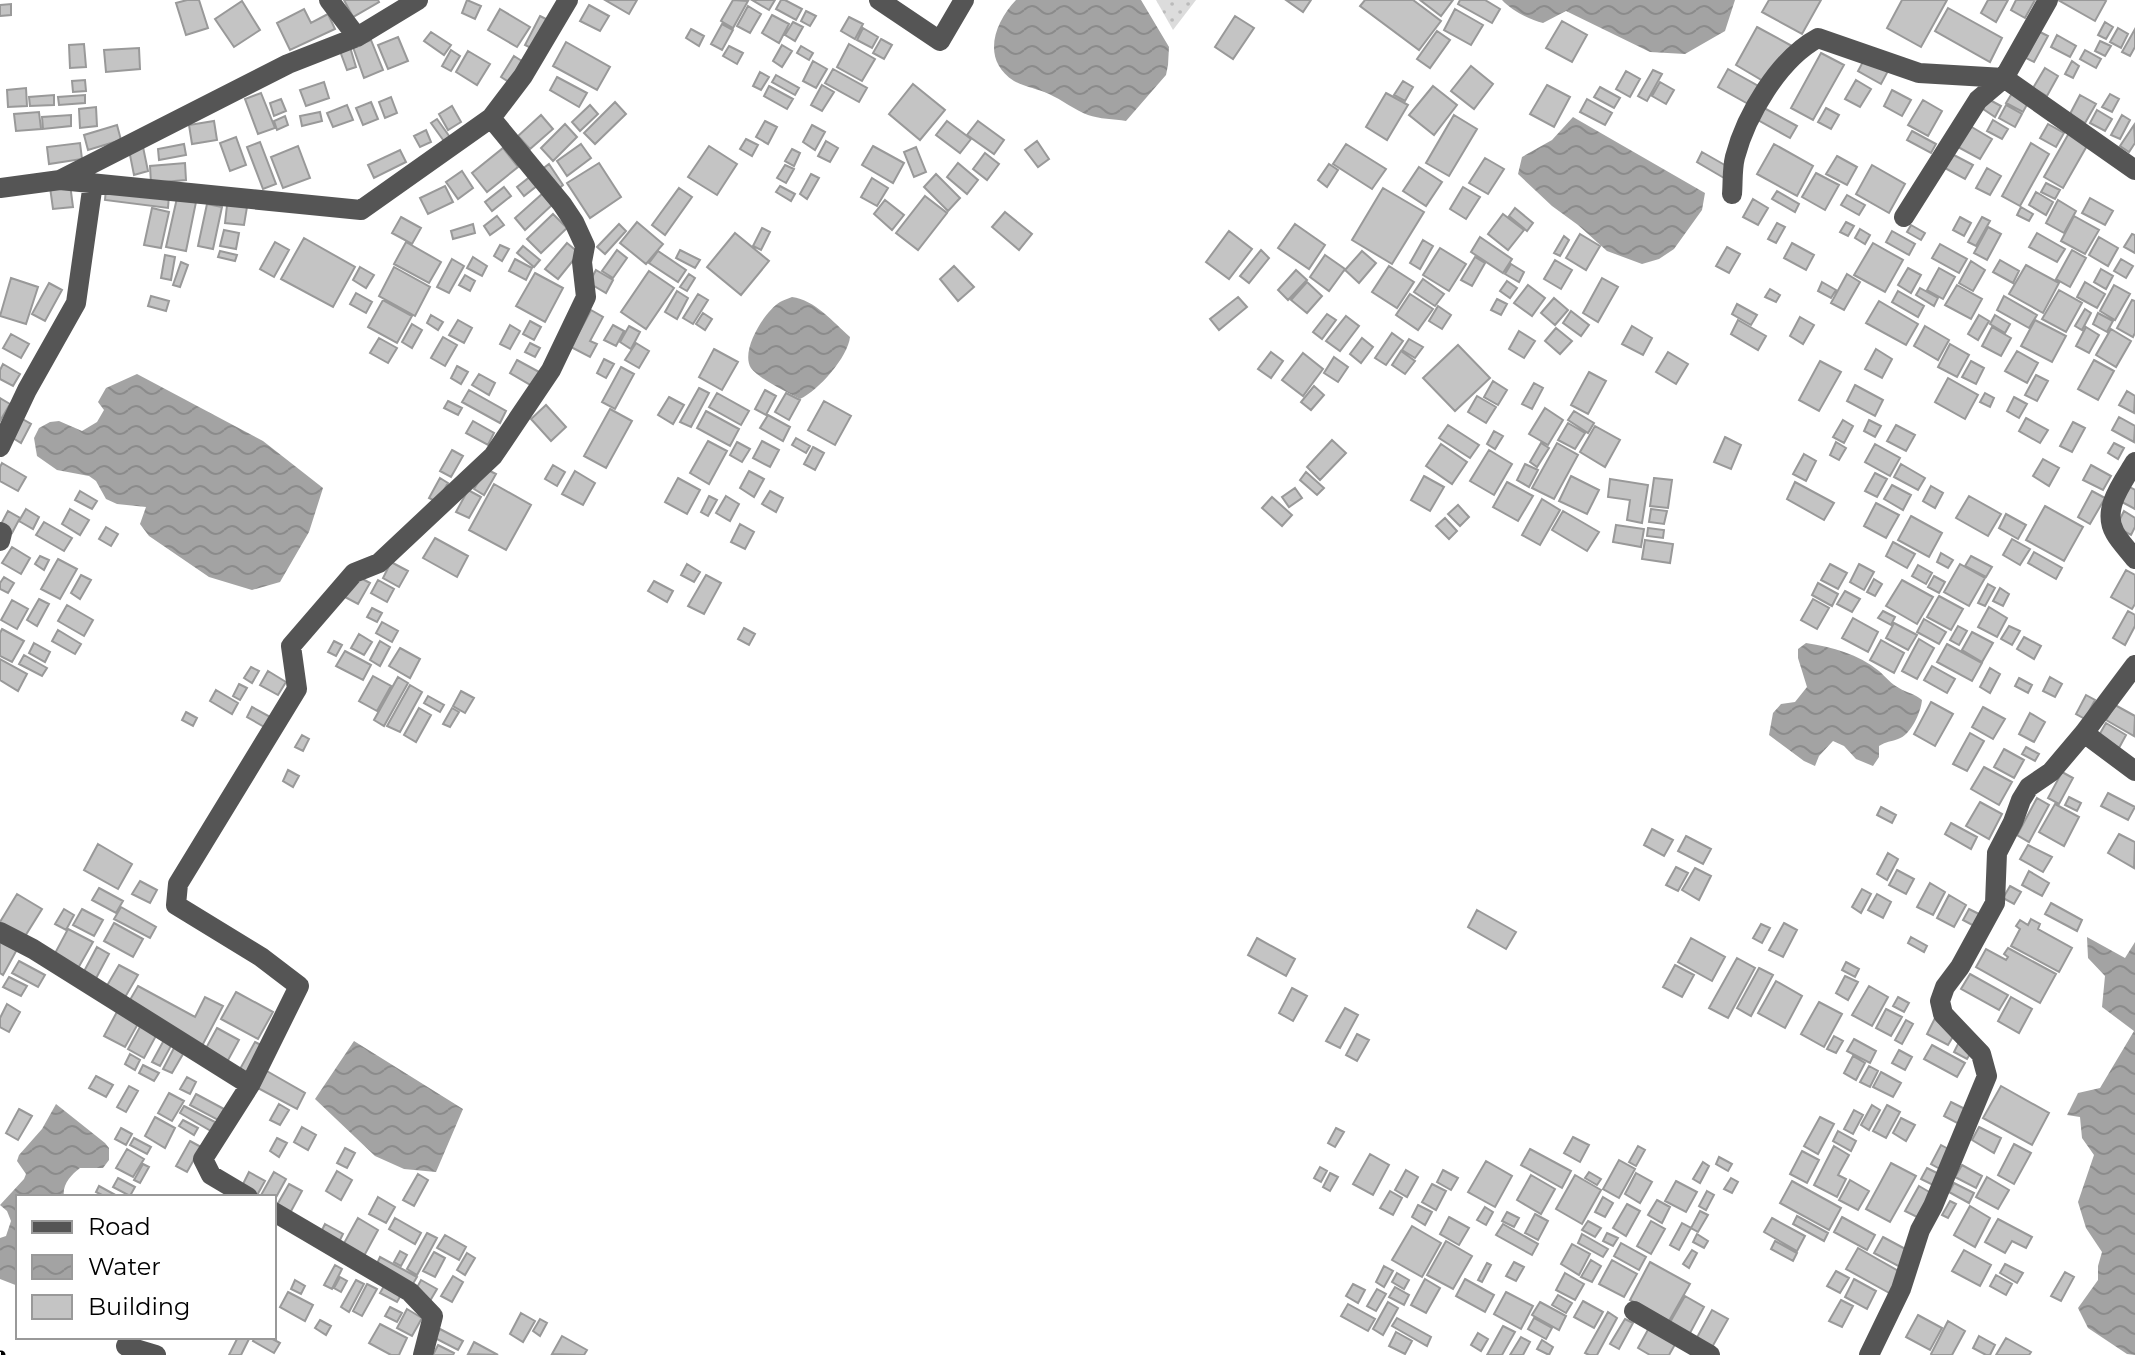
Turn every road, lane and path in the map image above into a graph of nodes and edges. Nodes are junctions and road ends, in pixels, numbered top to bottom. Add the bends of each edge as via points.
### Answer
1 (329, 0) edge
2 (418, 0) edge
3 (568, 0) edge
4 (879, 0) edge
5 (964, 0) edge
6 (2048, 0) edge
7 (357, 37) junction
8 (2004, 78) junction
9 (491, 118) junction
10 (2135, 170) edge
11 (60, 180) junction
12 (93, 183) junction
13 (0, 188) edge
14 (1732, 194) dead end
15 (1904, 217) dead end
16 (0, 447) edge
17 (2135, 462) edge
18 (0, 532) edge
19 (0, 541) edge
20 (2135, 559) edge
21 (2135, 665) edge
22 (2084, 733) junction
23 (2135, 771) edge
24 (0, 932) edge
25 (250, 1085) junction
26 (245, 1195) edge
27 (276, 1213) edge
28 (1634, 1311) dead end
29 (126, 1346) dead end
30 (156, 1355) edge
31 (423, 1355) edge
32 (1710, 1355) edge
33 (1869, 1355) edge

1 - 7 street
2 - 7 street
3 - 9 street
4 - 5 street via 940,41
6 - 8 street
7 - 11 street via 288,64
8 - 10 street
8 - 14 street via 1919,73 1818,38 1790,60 1760,99 1734,160
8 - 15 street via 1978,100
9 - 12 street via 361,210
9 - 25 street via 574,222 585,246 586,297 551,370 493,456 379,563 354,573 291,646 297,689 178,884 176,905 299,986
11 - 12 street
11 - 13 street
12 - 16 street via 76,303
17 - 20 street via 2110,514 2114,532
18 - 19 street
21 - 22 street
22 - 23 street
22 - 33 street via 2021,800 1997,853 1995,903 1940,1001 1943,1014 1981,1054 1987,1076
24 - 25 street
25 - 26 street via 203,1159 211,1175
27 - 31 street via 410,1292 433,1316
28 - 32 street
29 - 30 street

